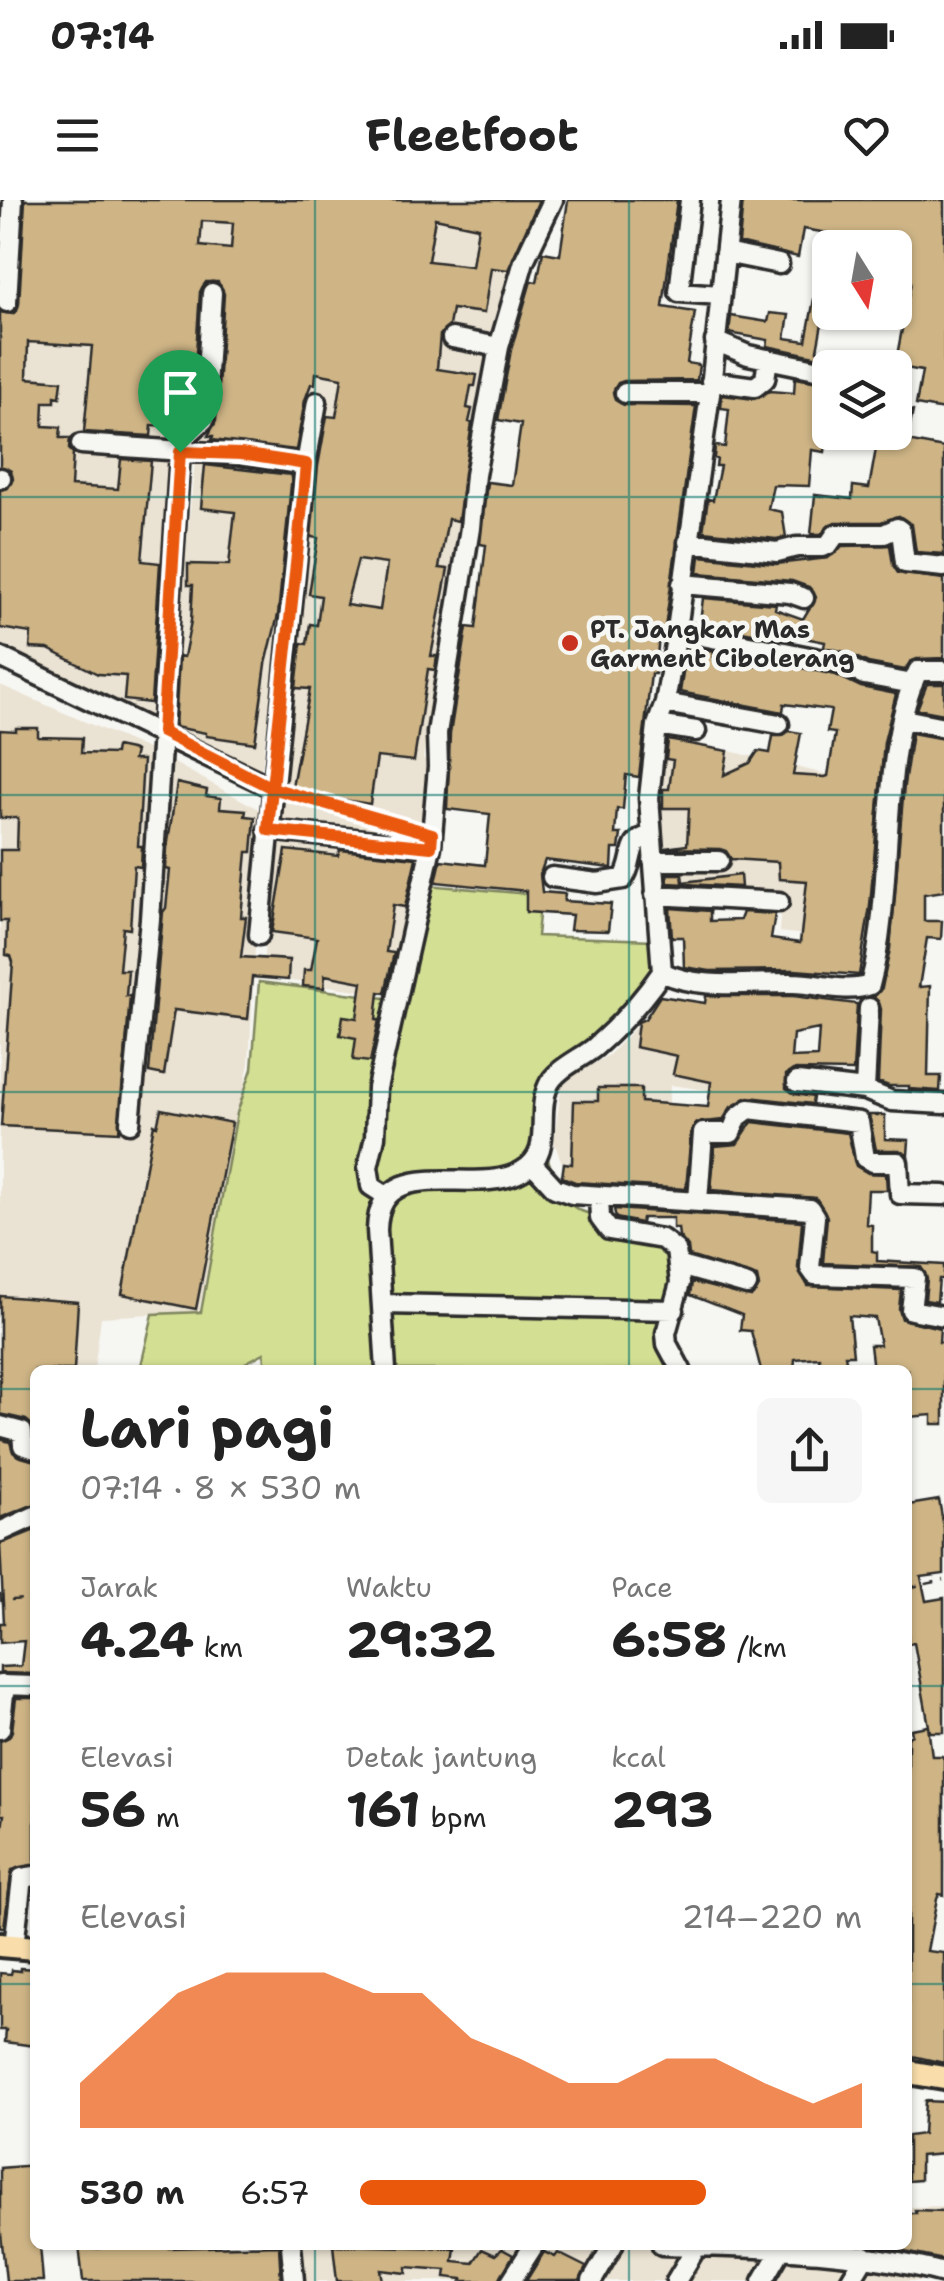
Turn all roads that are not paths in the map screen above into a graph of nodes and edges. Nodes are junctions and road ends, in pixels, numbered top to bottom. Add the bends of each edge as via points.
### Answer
1 (12, 200) edge
2 (553, 200) edge
3 (690, 200) edge
4 (730, 200) edge
5 (725, 253) junction
6 (779, 264) dead end
7 (212, 294) dead end
8 (720, 295) junction
9 (7, 302) dead end
10 (452, 338) dead end
11 (715, 341) junction
12 (499, 348) junction
13 (768, 359) junction
14 (812, 368) edge
15 (710, 387) junction
16 (625, 393) dead end
17 (317, 402) dead end
18 (81, 444) dead end
19 (180, 452) junction
20 (306, 464) junction
21 (688, 542) junction
22 (944, 567) edge
23 (682, 584) junction
24 (804, 598) dead end
25 (677, 631) junction
26 (0, 656) edge
27 (944, 672) edge
28 (913, 684) junction
29 (665, 703) junction
30 (904, 719) junction
31 (778, 724) dead end
32 (657, 725) junction
33 (944, 727) edge
34 (162, 732) junction
35 (696, 732) dead end
36 (272, 788) junction
37 (268, 830) junction
38 (651, 835) junction
39 (432, 841) junction
40 (720, 862) dead end
41 (552, 877) dead end
42 (654, 878) junction
43 (779, 902) dead end
44 (258, 935) dead end
45 (660, 975) junction
46 (869, 1008) dead end
47 (798, 1082) dead end
48 (865, 1090) junction
49 (944, 1104) edge
50 (130, 1122) dead end
51 (532, 1163) junction
52 (944, 1194) edge
53 (385, 1195) junction
54 (598, 1197) junction
55 (698, 1201) junction
56 (680, 1266) junction
57 (748, 1285) dead end
58 (382, 1304) junction
59 (674, 1310) junction
60 (944, 1316) edge
61 (386, 1365) edge
62 (678, 1365) edge
63 (0, 1426) edge
64 (30, 1447) edge
65 (30, 1518) edge
66 (0, 1532) edge
67 (2, 1685) edge
68 (30, 1686) edge
69 (0, 1729) edge
70 (30, 1877) edge
71 (16, 1946) edge
72 (912, 2073) edge
73 (944, 2078) edge
74 (291, 2250) edge
75 (531, 2250) edge
76 (610, 2250) edge
77 (695, 2250) edge
78 (782, 2250) edge
79 (816, 2250) edge
80 (865, 2256) junction
81 (944, 2273) edge
82 (294, 2281) edge
83 (511, 2281) edge
84 (592, 2281) edge
85 (676, 2281) edge
86 (763, 2281) edge
87 (850, 2281) edge
88 (938, 2281) edge

1 - 9 street
2 - 12 street via 524,261
3 - 8 street via 679,292
4 - 5 street
5 - 6 street
5 - 8 street
7 - 19 street via 204,420
8 - 11 street
10 - 12 street
11 - 13 street
11 - 15 street
12 - 39 street via 437,733
13 - 14 street
13 - 15 street via 765,379 755,387
15 - 16 street
15 - 21 street
17 - 20 street
18 - 19 street
19 - 20 street
19 - 34 street
20 - 36 street
21 - 22 street via 777,552 829,544 836,534 896,528 905,562
21 - 23 street
23 - 24 street
23 - 25 street
25 - 28 street
25 - 29 street
26 - 34 street
27 - 28 street via 920,670
28 - 30 street
29 - 31 street
29 - 32 street
30 - 33 street
30 - 45 street via 872,982 858,989
32 - 35 street
32 - 38 street
34 - 36 street
34 - 50 street
36 - 37 street
37 - 39 street
37 - 44 street
38 - 41 street via 637,840 623,878 597,883
38 - 42 street
39 - 53 street via 377,1088 368,1168 371,1186
40 - 42 street
42 - 43 street
42 - 45 street
45 - 51 street via 597,1045 552,1078 541,1148
46 - 48 street
47 - 48 street
48 - 49 street via 892,1100
51 - 53 street via 502,1178 401,1186
51 - 54 street via 555,1188
52 - 55 street via 900,1194 898,1162 865,1158 858,1122 749,1109 731,1132 703,1133
53 - 58 street via 377,1212
54 - 55 street
54 - 56 street via 604,1226 662,1238 676,1250
55 - 60 street via 810,1208 815,1275 915,1278 912,1310
56 - 57 street
56 - 59 street
58 - 59 street
58 - 61 street
59 - 62 street via 666,1339
63 - 64 street via 22,1432 22,1445
65 - 66 street
67 - 68 street
67 - 69 street
70 - 71 street via 22,1878
72 - 73 main road
74 - 82 street
75 - 83 street
76 - 84 street
77 - 85 street
78 - 86 street
79 - 80 street
80 - 81 street
80 - 87 street
81 - 88 street

